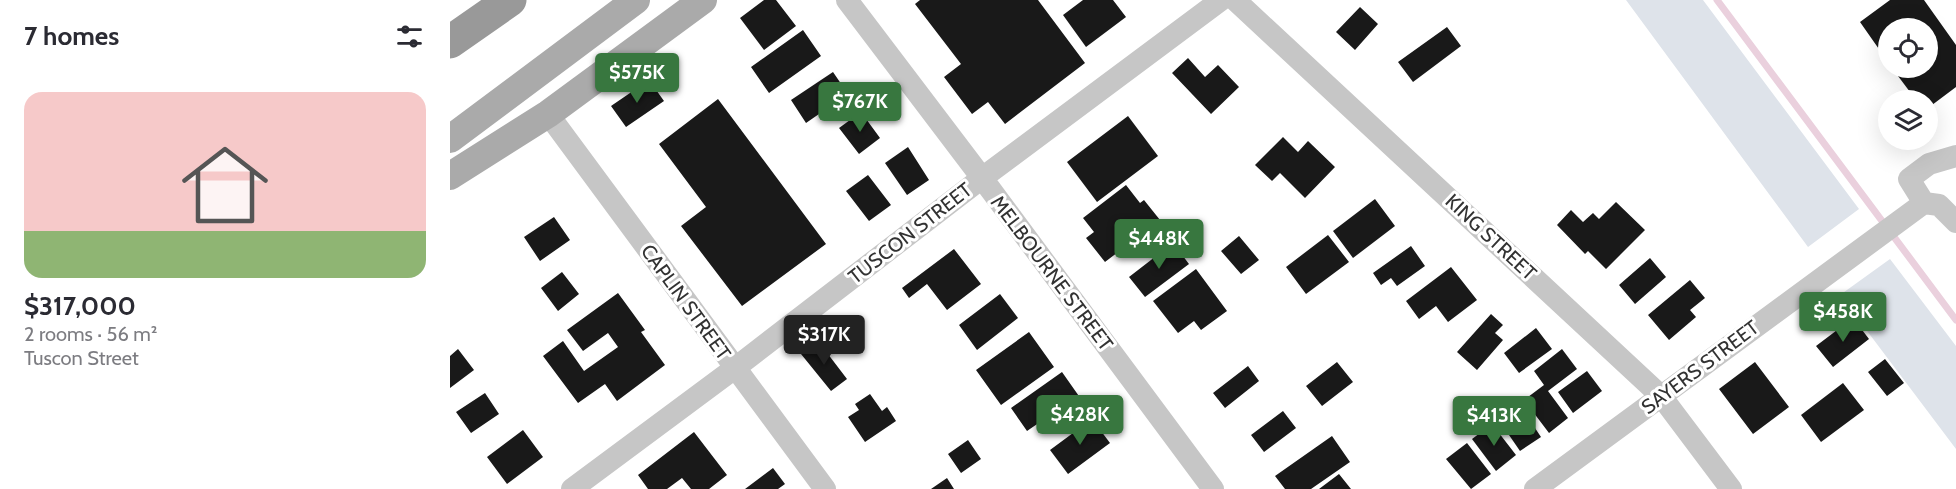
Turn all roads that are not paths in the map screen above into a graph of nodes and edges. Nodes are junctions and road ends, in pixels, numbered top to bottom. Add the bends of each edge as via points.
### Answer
1 (510, 0) edge
2 (636, 0) edge
3 (703, 0) edge
4 (847, 0) edge
5 (1221, 0) edge
6 (1235, 0) edge
7 (450, 42) edge
8 (548, 114) junction
9 (450, 139) edge
10 (1956, 156) edge
11 (450, 176) edge
12 (982, 178) junction
13 (1917, 208) junction
14 (1956, 222) edge
15 (735, 369) junction
16 (1661, 396) junction
17 (572, 489) edge
18 (825, 489) edge
19 (1213, 489) edge
20 (1535, 489) edge
21 (1731, 489) edge

1 - 7 highway
2 - 9 main road
3 - 8 main road
4 - 12 street, MELBOURNE STREET
5 - 12 street, TUSCON STREET
6 - 16 street, KING STREET
8 - 11 main road
8 - 15 street, CAPLIN STREET
10 - 13 street via 1929,164 1909,178
12 - 15 street, TUSCON STREET
12 - 19 street, MELBOURNE STREET
13 - 14 street via 1939,205
13 - 16 street, SAYERS STREET
15 - 17 street, TUSCON STREET
15 - 18 street, CAPLIN STREET
16 - 20 street, SAYERS STREET
16 - 21 street, KING STREET

